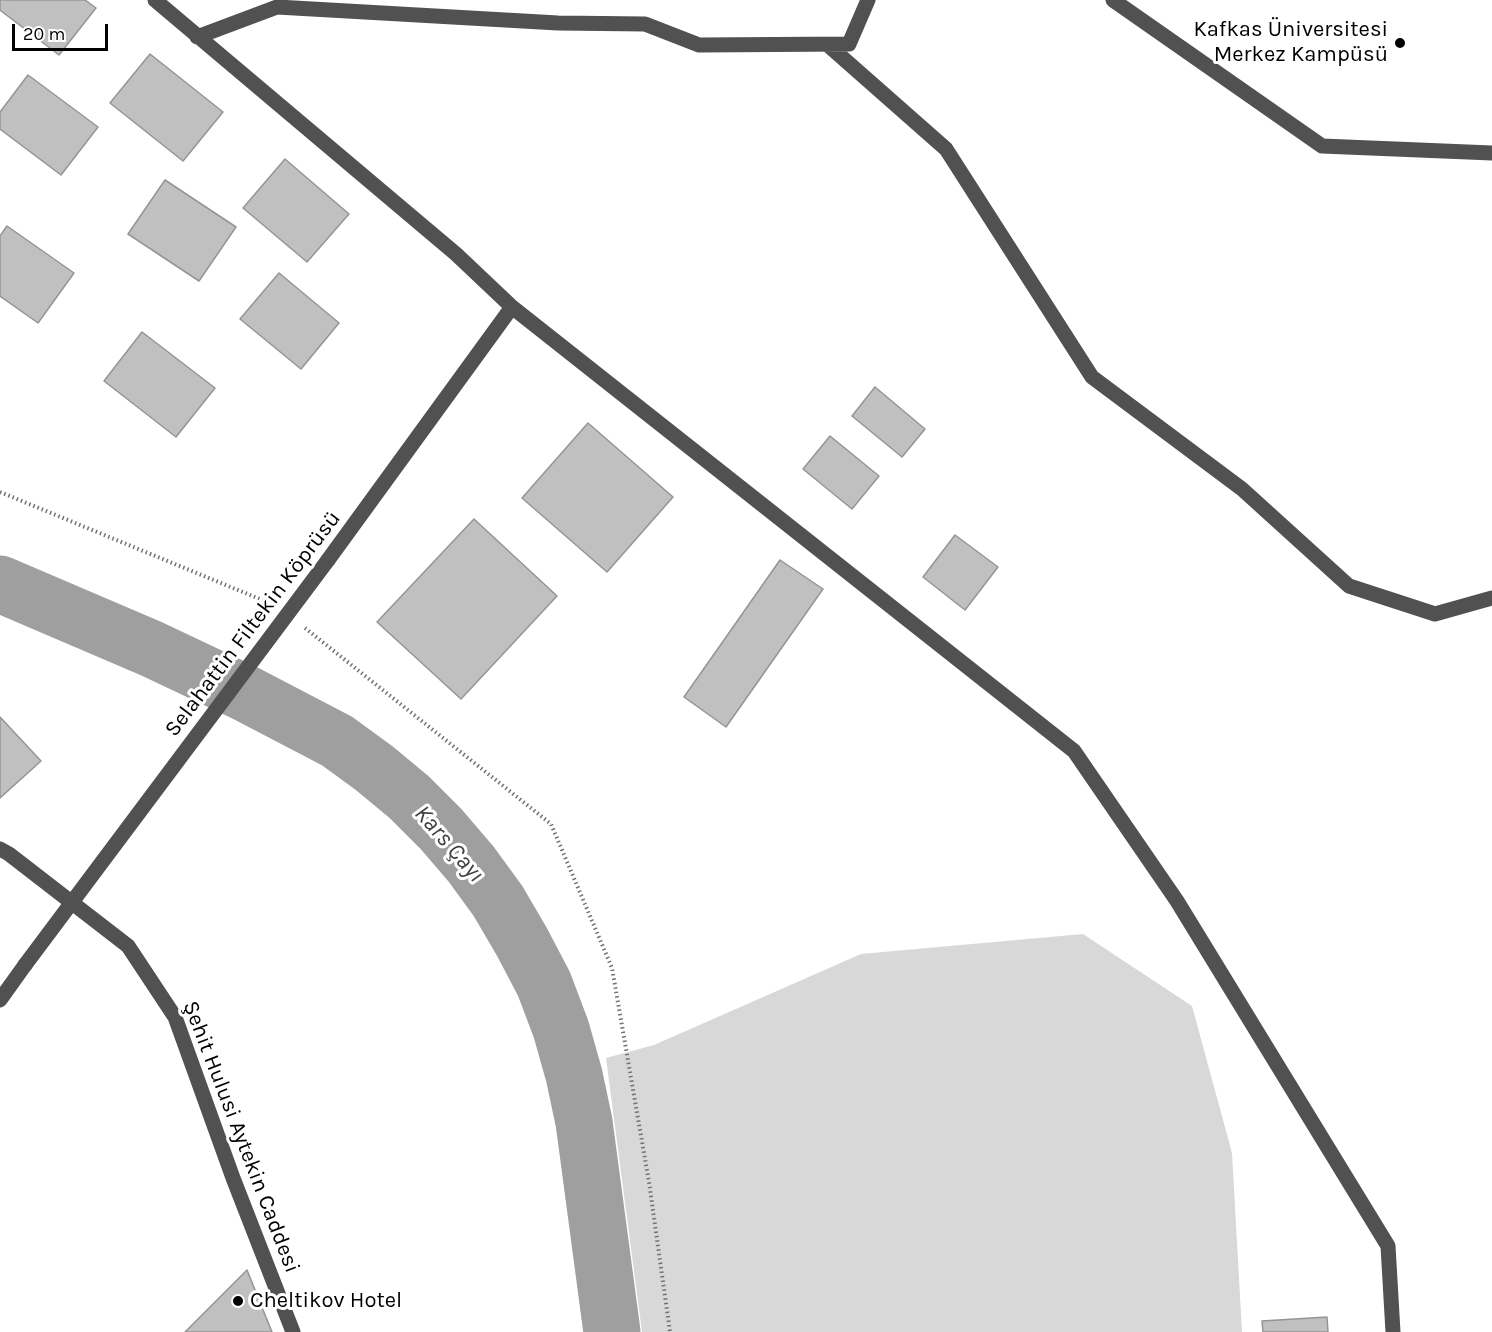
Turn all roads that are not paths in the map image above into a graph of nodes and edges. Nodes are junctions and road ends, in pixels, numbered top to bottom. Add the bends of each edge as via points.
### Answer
1 (155, 0) edge
2 (868, 0) edge
3 (1113, 0) edge
4 (197, 37) junction
5 (828, 45) junction
6 (1492, 153) edge
7 (513, 308) junction
8 (1492, 598) edge
9 (0, 849) edge
10 (0, 1000) edge
11 (293, 1332) edge
12 (1393, 1332) edge

1 - 4 street
2 - 5 street via 849,45
3 - 6 street via 1322,146
4 - 5 street via 277,8 645,24 699,45
4 - 7 street via 456,254
5 - 8 street via 946,149 1092,377 1242,489 1348,586 1435,614
7 - 10 street, Selahattin Filtekin Köprüsü, bridge
7 - 12 street via 1074,751 1177,901 1388,1246
9 - 11 street, Şehit Hulusi Aytekin Caddesi via 128,946 175,1017

